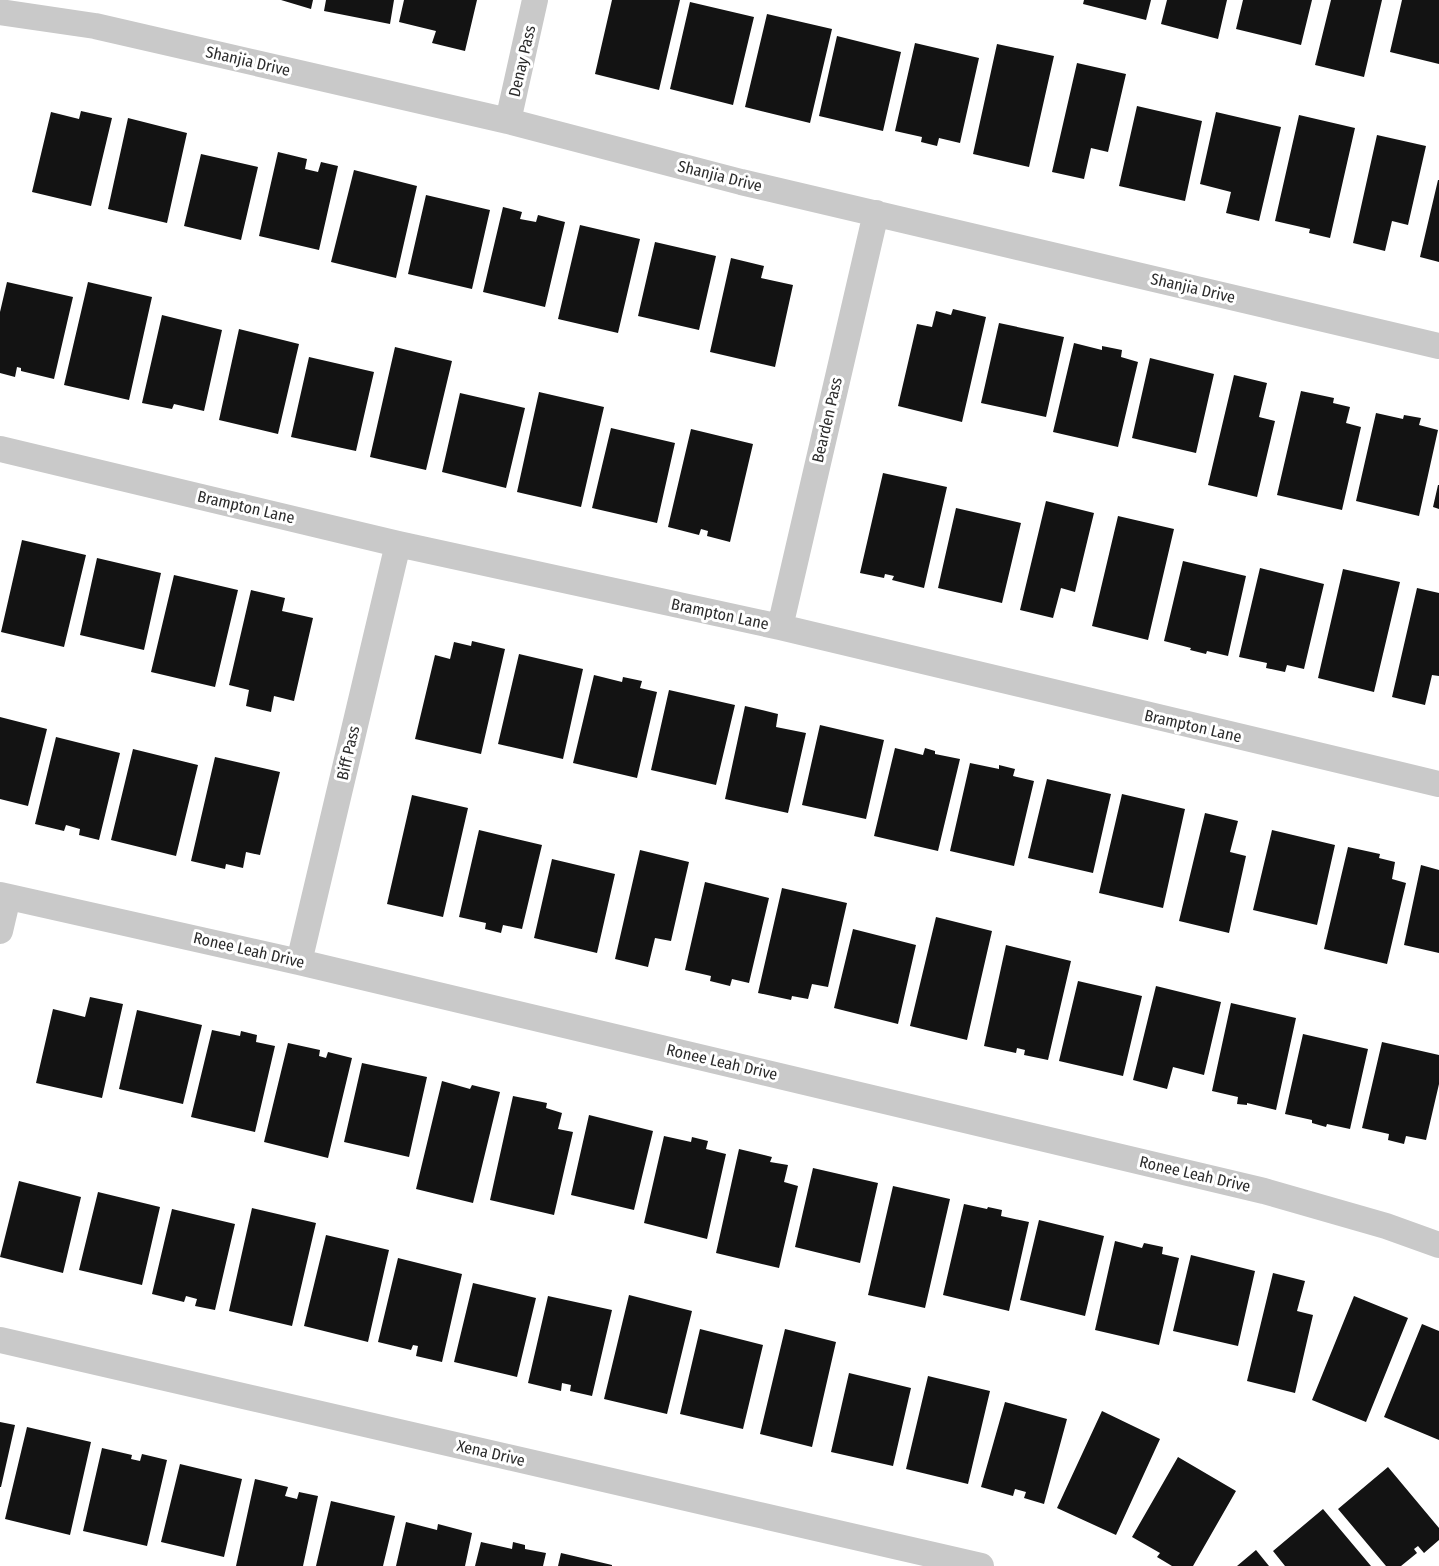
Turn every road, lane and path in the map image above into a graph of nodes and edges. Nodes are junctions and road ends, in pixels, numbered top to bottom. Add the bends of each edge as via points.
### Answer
1 (535, 0) edge
2 (0, 12) edge
3 (508, 121) junction
4 (876, 213) junction
5 (1439, 346) edge
6 (0, 449) edge
7 (398, 544) junction
8 (780, 627) junction
9 (1439, 784) edge
10 (4, 896) edge
11 (0, 931) edge
12 (299, 962) junction
13 (1439, 1245) edge
14 (0, 1340) edge
15 (981, 1566) edge

1 - 3 street, Denay Pass
2 - 3 street, Shanjia Drive via 95,26
3 - 4 street, Shanjia Drive
4 - 5 street, Shanjia Drive
4 - 8 street, Bearden Pass
6 - 7 street, Brampton Lane
7 - 8 street, Brampton Lane
7 - 12 street, Biff Pass
8 - 9 street, Brampton Lane
10 - 11 street
10 - 12 street, Ronee Leah Drive
12 - 13 street, Ronee Leah Drive via 1264,1191
14 - 15 street, Xena Drive

